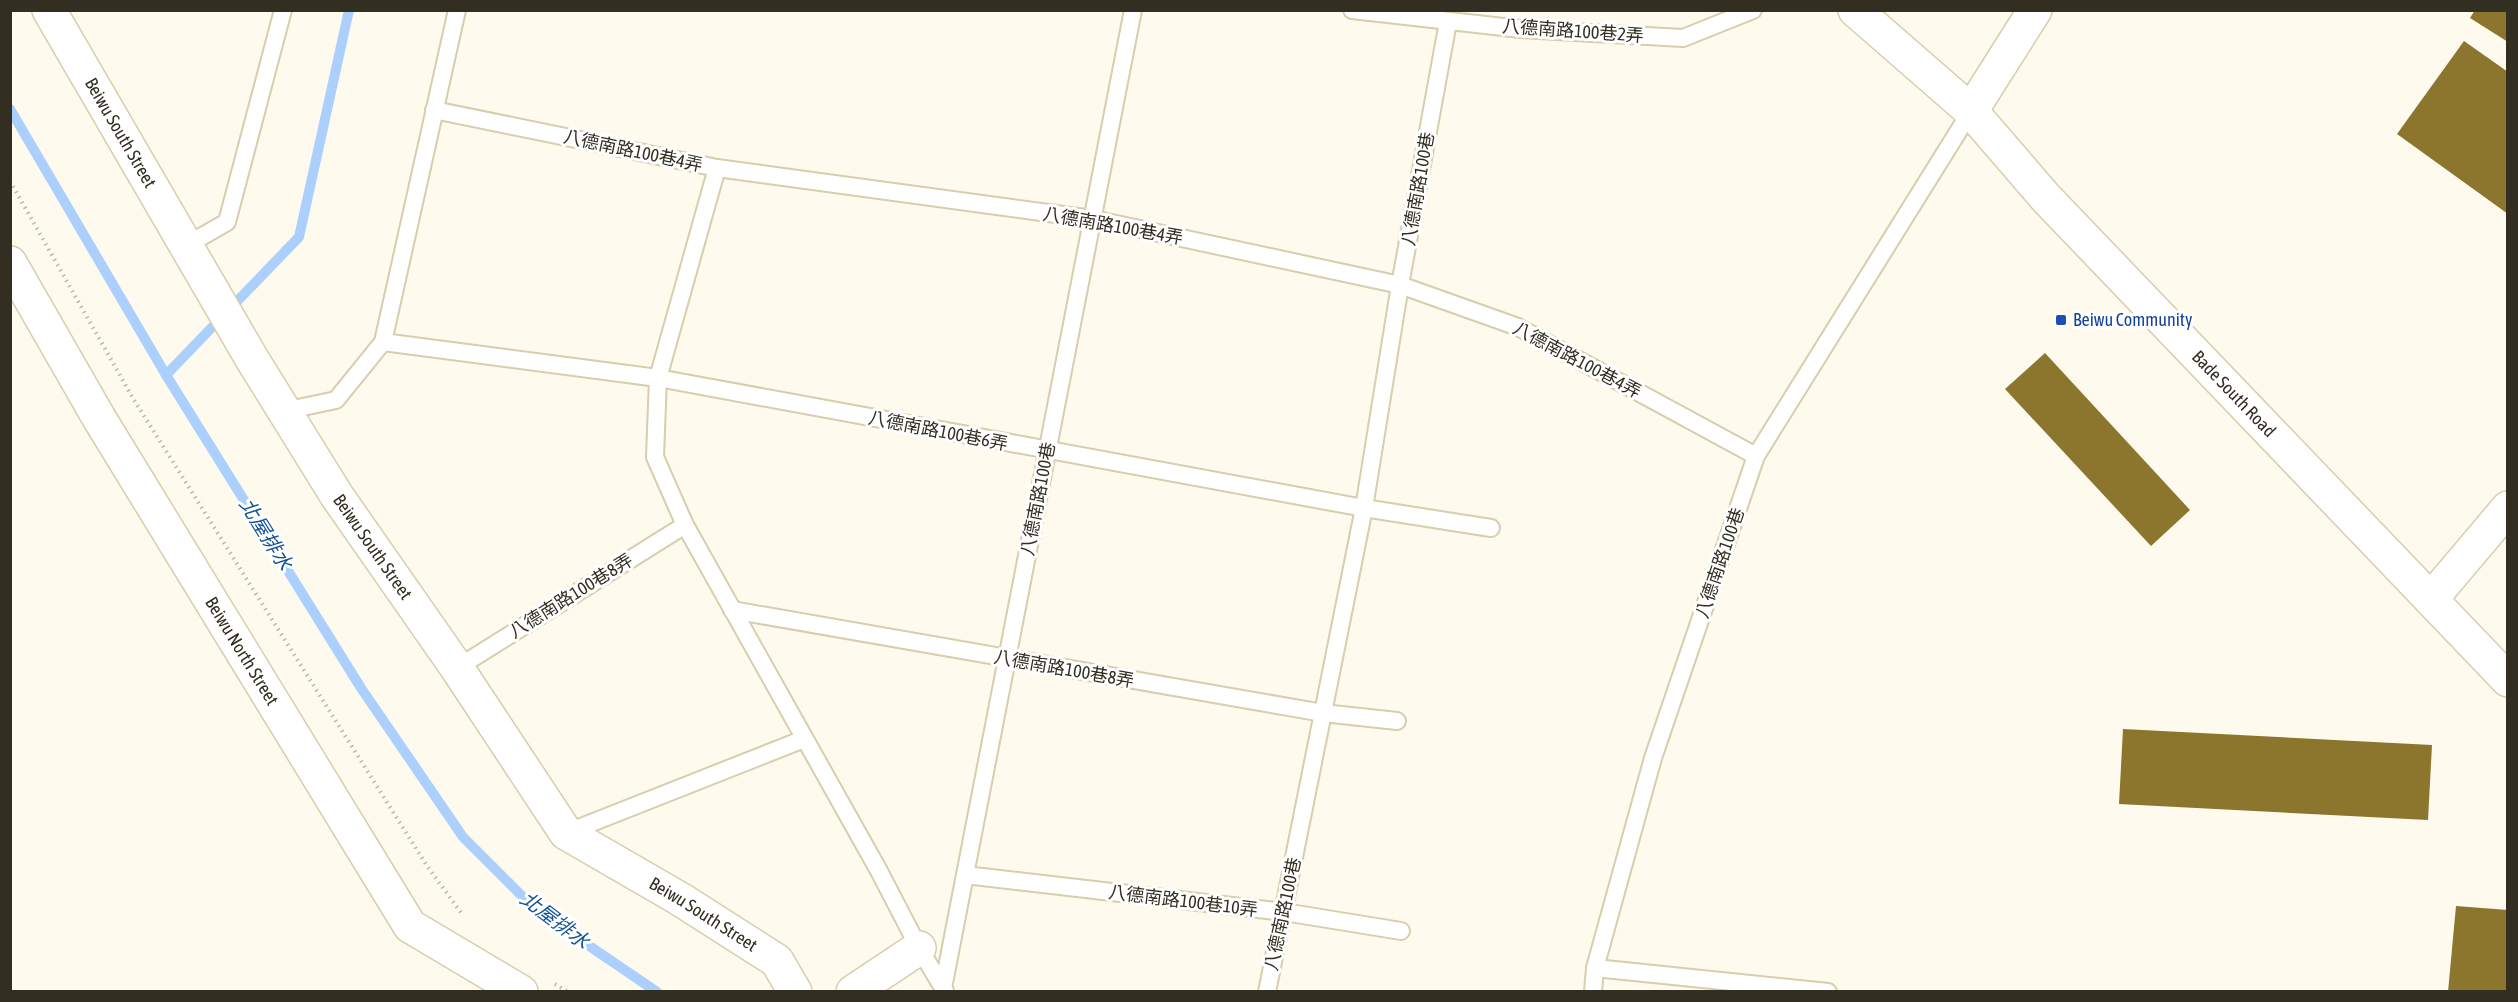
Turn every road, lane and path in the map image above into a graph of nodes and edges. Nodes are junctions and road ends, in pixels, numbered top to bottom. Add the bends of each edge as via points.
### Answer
1 (49, 10) edge
2 (283, 10) edge
3 (457, 10) edge
4 (1133, 10) edge
5 (1352, 10) edge
6 (1753, 10) edge
7 (1855, 10) edge
8 (2036, 10) edge
9 (1448, 22) junction
10 (434, 110) junction
11 (1971, 111) junction
12 (717, 168) junction
13 (10, 181) edge
14 (1093, 219) junction
15 (192, 253) junction
16 (10, 263) edge
17 (1400, 285) junction
18 (383, 342) junction
19 (658, 378) junction
20 (284, 411) junction
21 (1047, 451) junction
22 (1756, 456) junction
23 (1364, 508) junction
24 (2508, 508) edge
25 (685, 525) junction
26 (1491, 528) dead end
27 (2431, 599) junction
28 (732, 610) junction
29 (1007, 659) junction
30 (457, 668) junction
31 (2508, 680) edge
32 (1323, 713) junction
33 (1397, 721) dead end
34 (804, 739) junction
35 (566, 833) junction
36 (965, 875) junction
37 (1284, 912) junction
38 (464, 917) dead end
39 (1401, 931) dead end
40 (919, 948) junction
41 (1595, 968) junction
42 (535, 986) edge
43 (944, 990) edge
44 (568, 992) edge
45 (795, 992) edge
46 (853, 992) edge
47 (1267, 992) edge
48 (1593, 992) edge
49 (1828, 992) edge

1 - 15 street, Beiwu South Street
2 - 15 lane via 227,222
3 - 10 lane
4 - 14 lane, 八德南路100巷
5 - 9 lane, 八德南路100巷2弄
6 - 9 lane, 八德南路100巷2弄 via 1683,38
7 - 11 street, Bade South Road
8 - 11 street
9 - 17 lane, 八德南路100巷
10 - 12 lane, 八德南路100巷4弄
10 - 18 lane
11 - 22 lane, 八德南路100巷
11 - 27 street, Bade South Road via 2046,198
12 - 14 lane, 八德南路100巷4弄
12 - 19 lane, 八德南路100巷
13 - 38 path via 134,400 421,856
14 - 17 lane, 八德南路100巷4弄
14 - 21 lane, 八德南路100巷
15 - 20 street, Beiwu South Street
16 - 42 street, Beiwu North Street via 99,418 410,926
17 - 22 lane, 八德南路100巷4弄 via 1518,327
17 - 23 lane, 八德南路100巷
18 - 19 lane, 八德南路100巷6弄
18 - 20 lane via 336,400
19 - 21 lane, 八德南路100巷6弄
19 - 25 lane, 八德南路100巷 via 655,457
20 - 30 street, Beiwu South Street via 337,496
21 - 23 lane, 八德南路100巷6弄
21 - 29 lane, 八德南路100巷
22 - 41 lane, 八德南路100巷 via 1653,758
23 - 26 lane, 八德南路100巷6弄
23 - 32 lane, 八德南路100巷
24 - 27 street
25 - 28 lane, 八德南路100巷
25 - 30 lane, 八德南路100巷8弄
27 - 31 street, Bade South Road
28 - 29 lane, 八德南路100巷8弄
28 - 34 lane, 八德南路100巷
29 - 32 lane, 八德南路100巷8弄
29 - 36 lane, 八德南路100巷
30 - 35 street, Beiwu South Street
32 - 33 lane, 八德南路100巷8弄
32 - 37 lane, 八德南路100巷
34 - 35 lane
34 - 40 lane, 八德南路100巷
35 - 45 street, Beiwu South Street via 777,961
36 - 37 lane, 八德南路100巷10弄
36 - 43 lane, 八德南路100巷
37 - 39 lane, 八德南路100巷10弄
37 - 47 lane, 八德南路100巷
40 - 43 lane, 八德南路100巷
40 - 46 street
41 - 48 lane, 八德南路100巷
41 - 49 lane
42 - 44 path

